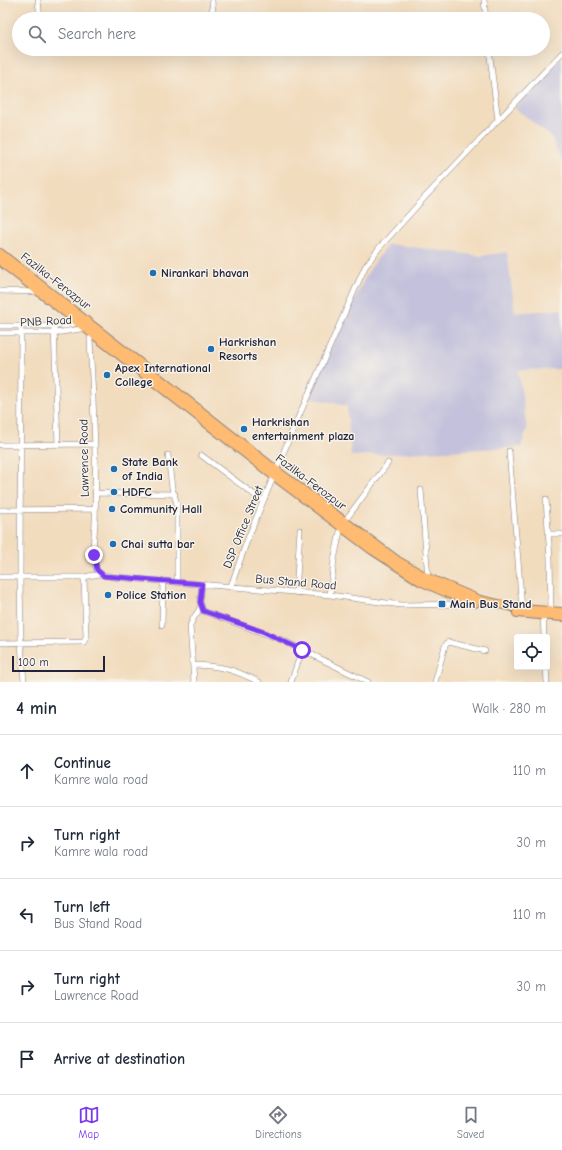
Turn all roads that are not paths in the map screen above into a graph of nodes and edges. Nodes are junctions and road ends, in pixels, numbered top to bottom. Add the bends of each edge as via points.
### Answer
1 (38, 0) edge
2 (212, 0) edge
3 (484, 0) edge
4 (39, 12) edge
5 (213, 12) edge
6 (485, 12) edge
7 (562, 52) edge
8 (490, 56) edge
9 (498, 120) junction
10 (0, 253) edge
11 (0, 261) edge
12 (0, 291) edge
13 (39, 292) junction
14 (0, 326) edge
15 (21, 326) junction
16 (54, 326) junction
17 (89, 327) junction
18 (0, 333) edge
19 (21, 333) junction
20 (55, 333) junction
21 (94, 444) junction
22 (0, 445) edge
23 (20, 445) junction
24 (58, 445) junction
25 (509, 451) dead end
26 (168, 455) dead end
27 (201, 455) dead end
28 (388, 463) dead end
29 (276, 474) junction
30 (421, 490) dead end
31 (95, 493) junction
32 (175, 494) junction
33 (546, 499) dead end
34 (263, 501) junction
35 (95, 509) junction
36 (0, 510) edge
37 (20, 510) junction
38 (343, 525) junction
39 (300, 530) dead end
40 (548, 534) junction
41 (562, 534) edge
42 (100, 574) junction
43 (20, 576) junction
44 (0, 577) edge
45 (84, 578) junction
46 (424, 578) junction
47 (163, 581) junction
48 (177, 582) junction
49 (202, 584) junction
50 (231, 586) junction
51 (296, 593) junction
52 (330, 595) junction
53 (478, 604) junction
54 (200, 608) junction
55 (522, 609) junction
56 (546, 612) junction
57 (562, 612) edge
58 (562, 617) edge
59 (162, 625) dead end
60 (544, 634) edge
61 (0, 643) edge
62 (21, 643) junction
63 (302, 650) junction
64 (485, 651) dead end
65 (193, 665) junction
66 (546, 670) edge
67 (24, 682) edge
68 (194, 682) edge
69 (258, 682) edge
70 (291, 682) edge
71 (368, 682) edge
72 (435, 682) edge
73 (547, 682) edge

1 - 4 street
2 - 5 street
3 - 6 street
7 - 9 street, DSP Office Street
8 - 9 street
9 - 29 street, DSP Office Street via 365,267 294,427
10 - 17 main road, Fazilka-Ferozpur
11 - 13 main road, Fazilka-Ferozpur
12 - 13 street
13 - 17 main road, Fazilka-Ferozpur
14 - 15 street, PNB Road
15 - 16 street, PNB Road
15 - 19 street
16 - 17 street, PNB Road
16 - 20 street
17 - 20 street, PNB Road
17 - 21 street, Lawrence Road
17 - 29 main road, Fazilka-Ferozpur
18 - 19 street, PNB Road
19 - 20 street, PNB Road
19 - 23 street
20 - 24 street
21 - 24 street
21 - 31 street, Lawrence Road
22 - 23 street
23 - 24 street
23 - 37 street
25 - 55 street
26 - 32 street
27 - 34 street
28 - 38 street
29 - 34 street, DSP Office Street
29 - 38 main road, Fazilka-Ferozpur
30 - 46 street
31 - 32 street
31 - 35 street, Lawrence Road
32 - 48 street via 179,532
33 - 40 street
34 - 50 street, DSP Office Street
35 - 37 street
35 - 42 street, Lawrence Road via 94,555
36 - 37 street
37 - 43 street
38 - 46 main road, Fazilka-Ferozpur via 394,566
38 - 52 street via 334,560
39 - 51 street
40 - 41 street
40 - 56 street
42 - 45 street
42 - 47 street, Bus Stand Road
43 - 44 street
43 - 45 street
43 - 62 street
45 - 62 street via 84,642
46 - 53 main road via 454,596
46 - 55 main road via 480,600
47 - 48 street, Bus Stand Road
47 - 59 street
48 - 49 street, Bus Stand Road
49 - 50 street, Bus Stand Road
49 - 54 street
50 - 51 street, Bus Stand Road
51 - 52 street, Bus Stand Road
52 - 53 street, Bus Stand Road via 401,605
53 - 56 main road via 506,612
54 - 63 street via 206,613 264,632
54 - 65 street via 190,626
55 - 56 main road
56 - 57 main road
56 - 58 main road
56 - 60 street
61 - 62 street
62 - 67 street
63 - 70 street
63 - 71 street
64 - 72 street via 448,642
65 - 68 street
65 - 69 street via 228,668
66 - 73 street

